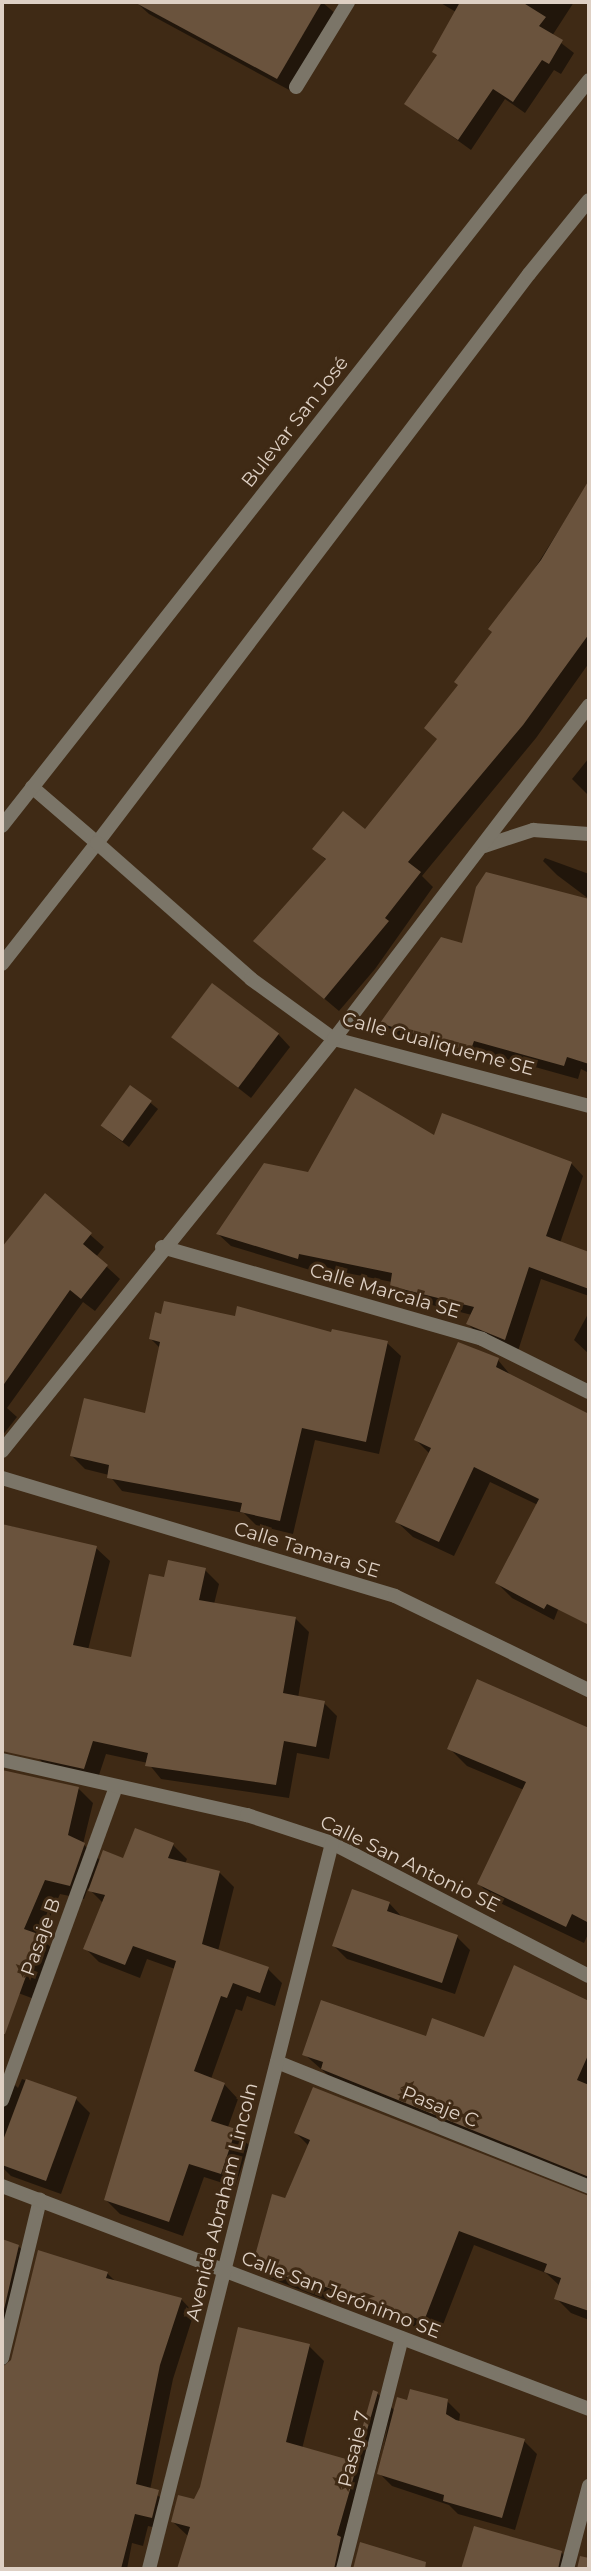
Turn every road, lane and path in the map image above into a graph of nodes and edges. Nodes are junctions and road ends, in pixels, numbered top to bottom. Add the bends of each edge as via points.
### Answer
1 (348, 2) edge
2 (588, 83) edge
3 (296, 87) dead end
4 (589, 200) edge
5 (589, 705) edge
6 (32, 788) junction
7 (2, 826) edge
8 (589, 834) edge
9 (97, 843) junction
10 (484, 846) junction
11 (2, 964) edge
12 (334, 1039) junction
13 (589, 1106) edge
14 (162, 1247) junction
15 (589, 1392) edge
16 (2, 1451) edge
17 (2, 1478) edge
18 (589, 1690) edge
19 (2, 1760) edge
20 (116, 1787) junction
21 (332, 1843) junction
22 (589, 1976) edge
23 (277, 2063) junction
24 (2, 2100) edge
25 (2, 2186) edge
26 (589, 2187) edge
27 (40, 2200) junction
28 (224, 2271) junction
29 (402, 2337) junction
30 (2, 2358) edge
31 (589, 2409) edge
32 (589, 2486) edge
33 (149, 2569) edge
34 (343, 2569) edge
35 (567, 2569) edge

1 - 3 street
2 - 6 street, Bulevar San José
4 - 9 street
5 - 10 street
6 - 7 street, Bulevar San José
6 - 9 street
8 - 10 street via 533,830
9 - 11 street
9 - 12 street, Calle Gualiqueme SE via 251,979
10 - 12 street
12 - 13 street, Calle Gualiqueme SE
12 - 14 street
14 - 15 street, Calle Marcala SE via 482,1339
14 - 16 street
17 - 18 street, Calle Tamara SE via 395,1597
19 - 20 street, Calle San Antonio SE
20 - 21 street, Calle San Antonio SE via 247,1815
20 - 24 street, Pasaje B
21 - 22 street, Calle San Antonio SE
21 - 23 street, Avenida Abraham Lincoln
23 - 26 street, Pasaje C
23 - 28 street, Avenida Abraham Lincoln
25 - 27 street, Calle San Jerónimo SE
27 - 28 street, Calle San Jerónimo SE
27 - 30 street
28 - 29 street, Calle San Jerónimo SE
28 - 33 street, Avenida Abraham Lincoln
29 - 31 street, Calle San Jerónimo SE
29 - 34 street, Pasaje 7
32 - 35 street

